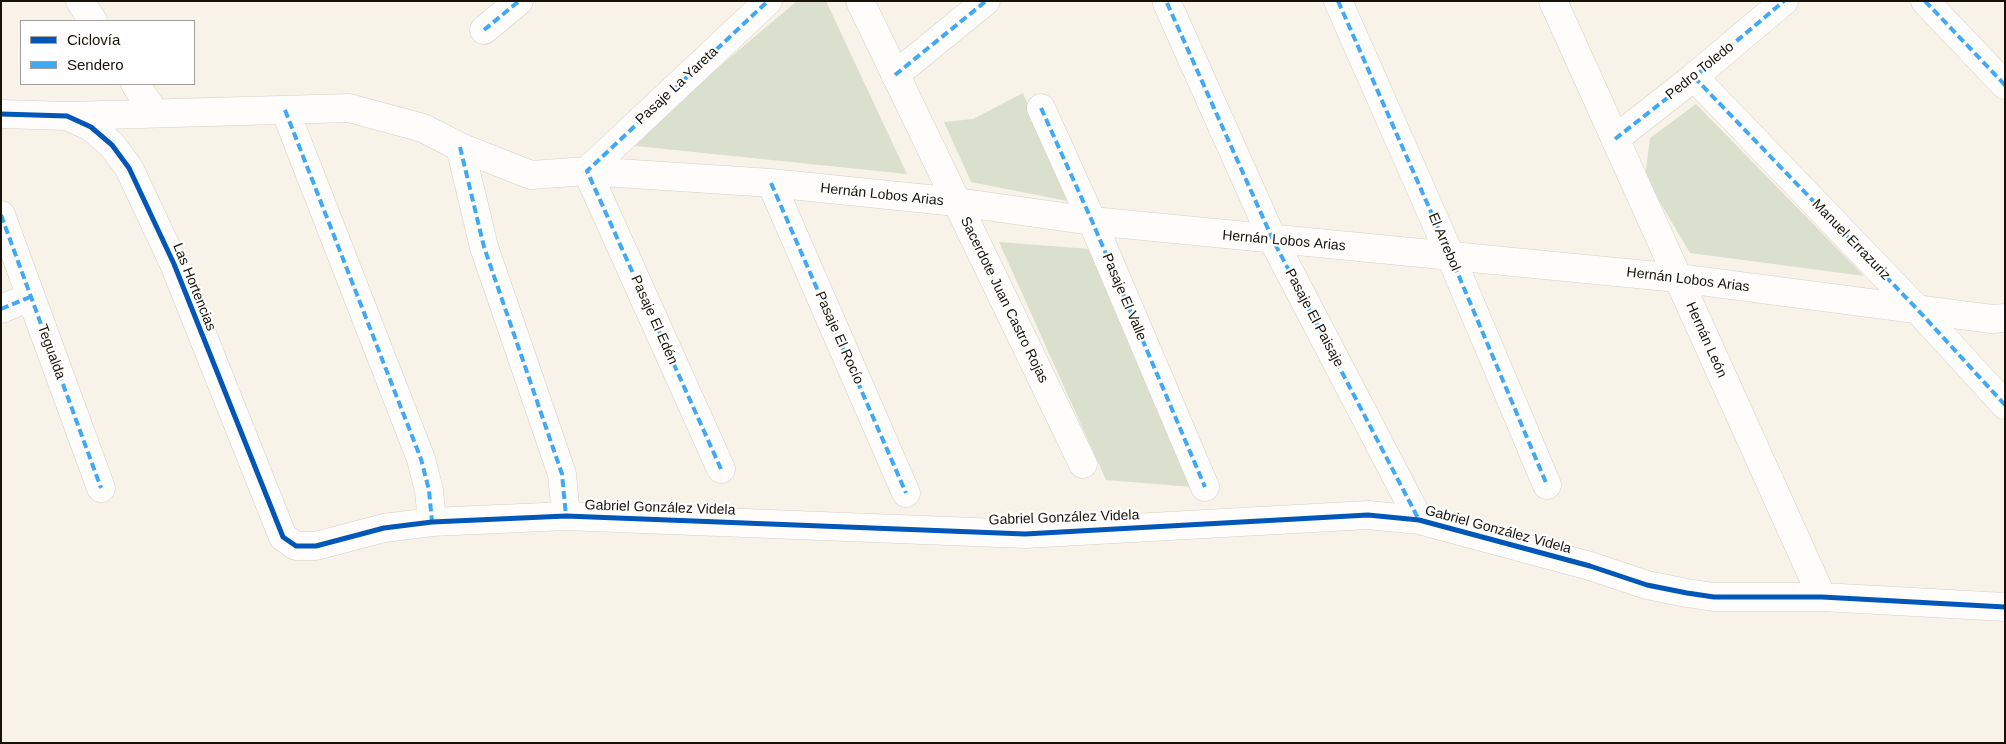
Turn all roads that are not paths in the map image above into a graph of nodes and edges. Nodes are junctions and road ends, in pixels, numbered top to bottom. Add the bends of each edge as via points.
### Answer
1 (80, 1) edge
2 (519, 1) edge
3 (768, 1) edge
4 (860, 1) edge
5 (986, 1) edge
6 (1338, 1) edge
7 (1552, 1) edge
8 (1784, 1) edge
9 (1925, 1) edge
10 (1167, 3) dead end
11 (92, 20) edge
12 (484, 30) dead end
13 (896, 75) junction
14 (1694, 77) junction
15 (136, 85) edge
16 (2005, 85) edge
17 (1041, 108) dead end
18 (285, 110) junction
19 (155, 113) junction
20 (1, 114) edge
21 (67, 116) junction
22 (1615, 139) junction
23 (460, 147) junction
24 (575, 172) junction
25 (771, 184) junction
26 (957, 202) junction
27 (1, 215) edge
28 (1092, 222) junction
29 (1273, 240) junction
30 (1450, 255) junction
31 (1678, 278) junction
32 (30, 297) junction
33 (1, 309) edge
34 (1917, 309) junction
35 (2005, 318) edge
36 (2005, 405) edge
37 (1083, 464) dead end
38 (721, 469) dead end
39 (1547, 485) dead end
40 (1205, 487) dead end
41 (101, 488) dead end
42 (906, 494) dead end
43 (566, 516) junction
44 (1419, 520) junction
45 (432, 522) junction
46 (278, 526) joint
47 (1822, 597) junction
48 (2005, 607) edge

1 - 11 street
2 - 12 street
3 - 24 street, Pasaje La Yareta
4 - 13 street, Sacerdote Juan Castro Rojas
5 - 13 street
6 - 30 street, El Arrebol
7 - 22 street, Hernán León
8 - 14 street, Pedro Toledo
9 - 16 street
10 - 29 street, Pasaje El Paisaje
13 - 26 street, Sacerdote Juan Castro Rojas
14 - 22 street, Pedro Toledo
14 - 34 street, Manuel Errazuriz
15 - 19 street
17 - 28 street, Pasaje El Valle
18 - 19 street, Hernán Lobos Arias
18 - 23 street, Hernán Lobos Arias via 349,108 423,128
18 - 45 street via 421,459 430,490
19 - 21 street, Hernán Lobos Arias
20 - 21 street, Las Hortencias
21 - 46 street, Las Hortencias via 98,133 112,145 129,168 174,264
22 - 31 street, Hernán León
23 - 24 street, Hernán Lobos Arias via 531,175
23 - 43 street via 484,247 562,474
24 - 25 street, Hernán Lobos Arias
24 - 38 street, Pasaje El Edén
25 - 26 street, Hernán Lobos Arias
25 - 42 street, Pasaje El Rocío
26 - 28 street, Hernán Lobos Arias
26 - 37 street, Sacerdote Juan Castro Rojas
27 - 32 street, Tegualda
28 - 29 street, Hernán Lobos Arias
28 - 40 street, Pasaje El Valle
29 - 30 street, Hernán Lobos Arias
29 - 44 street, Pasaje El Paisaje
30 - 31 street, Hernán Lobos Arias
30 - 39 street, El Arrebol
31 - 34 street, Hernán Lobos Arias
31 - 47 street, Hernán León
32 - 33 street
32 - 41 street, Tegualda
34 - 35 street, Hernán Lobos Arias
34 - 36 street, Manuel Errazuriz
43 - 44 street, Gabriel González Videla via 1025,534 1368,515
43 - 45 street, Gabriel González Videla
44 - 47 street, Gabriel González Videla via 1590,566 1647,585 1687,593 1714,597
45 - 46 street, Gabriel González Videla via 384,528 316,546 296,546 283,537
47 - 48 street, Gabriel González Videla

